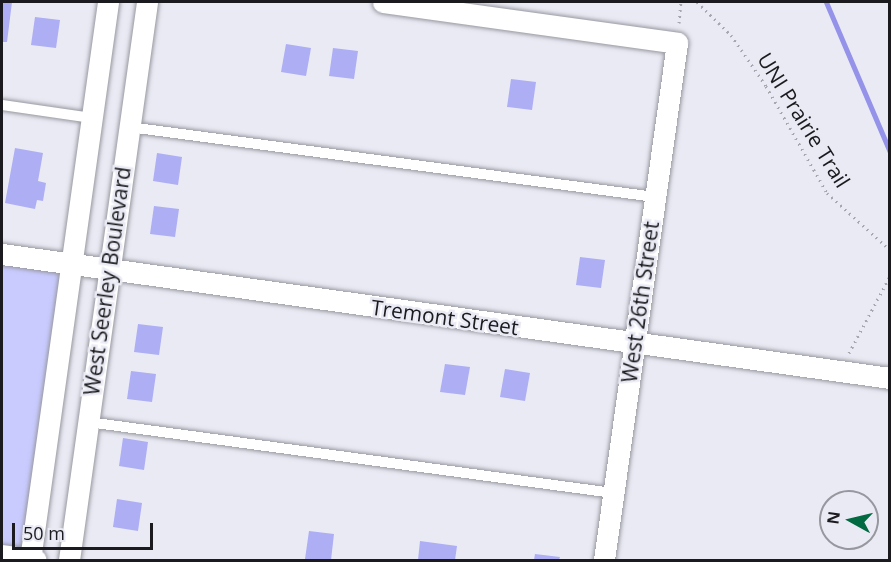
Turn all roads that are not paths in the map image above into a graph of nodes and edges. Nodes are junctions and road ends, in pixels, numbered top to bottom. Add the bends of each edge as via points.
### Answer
1 (108, 2) edge
2 (147, 2) edge
3 (383, 2) edge
4 (2, 105) edge
5 (92, 118) junction
6 (129, 127) junction
7 (655, 197) junction
8 (2, 254) edge
9 (71, 264) junction
10 (108, 269) junction
11 (634, 343) junction
12 (890, 378) edge
13 (88, 422) junction
14 (613, 493) junction
15 (2, 555) edge
16 (32, 560) edge
17 (69, 561) edge
18 (604, 561) edge

1 - 5 street, West Seerley Boulevard
2 - 6 street, West Seerley Boulevard
3 - 7 street, West 26th Street via 676,43
4 - 5 lane
5 - 9 street, West Seerley Boulevard
6 - 7 lane
6 - 10 street, West Seerley Boulevard
7 - 11 street, West 26th Street
8 - 9 street, Tremont Street
9 - 10 street, Tremont Street
9 - 16 street, West Seerley Boulevard
10 - 11 street, Tremont Street
10 - 13 street, West Seerley Boulevard
11 - 12 street, Tremont Street
11 - 14 street, West 26th Street
13 - 14 lane
13 - 17 street, West Seerley Boulevard
14 - 18 street, West 26th Street
15 - 16 street

